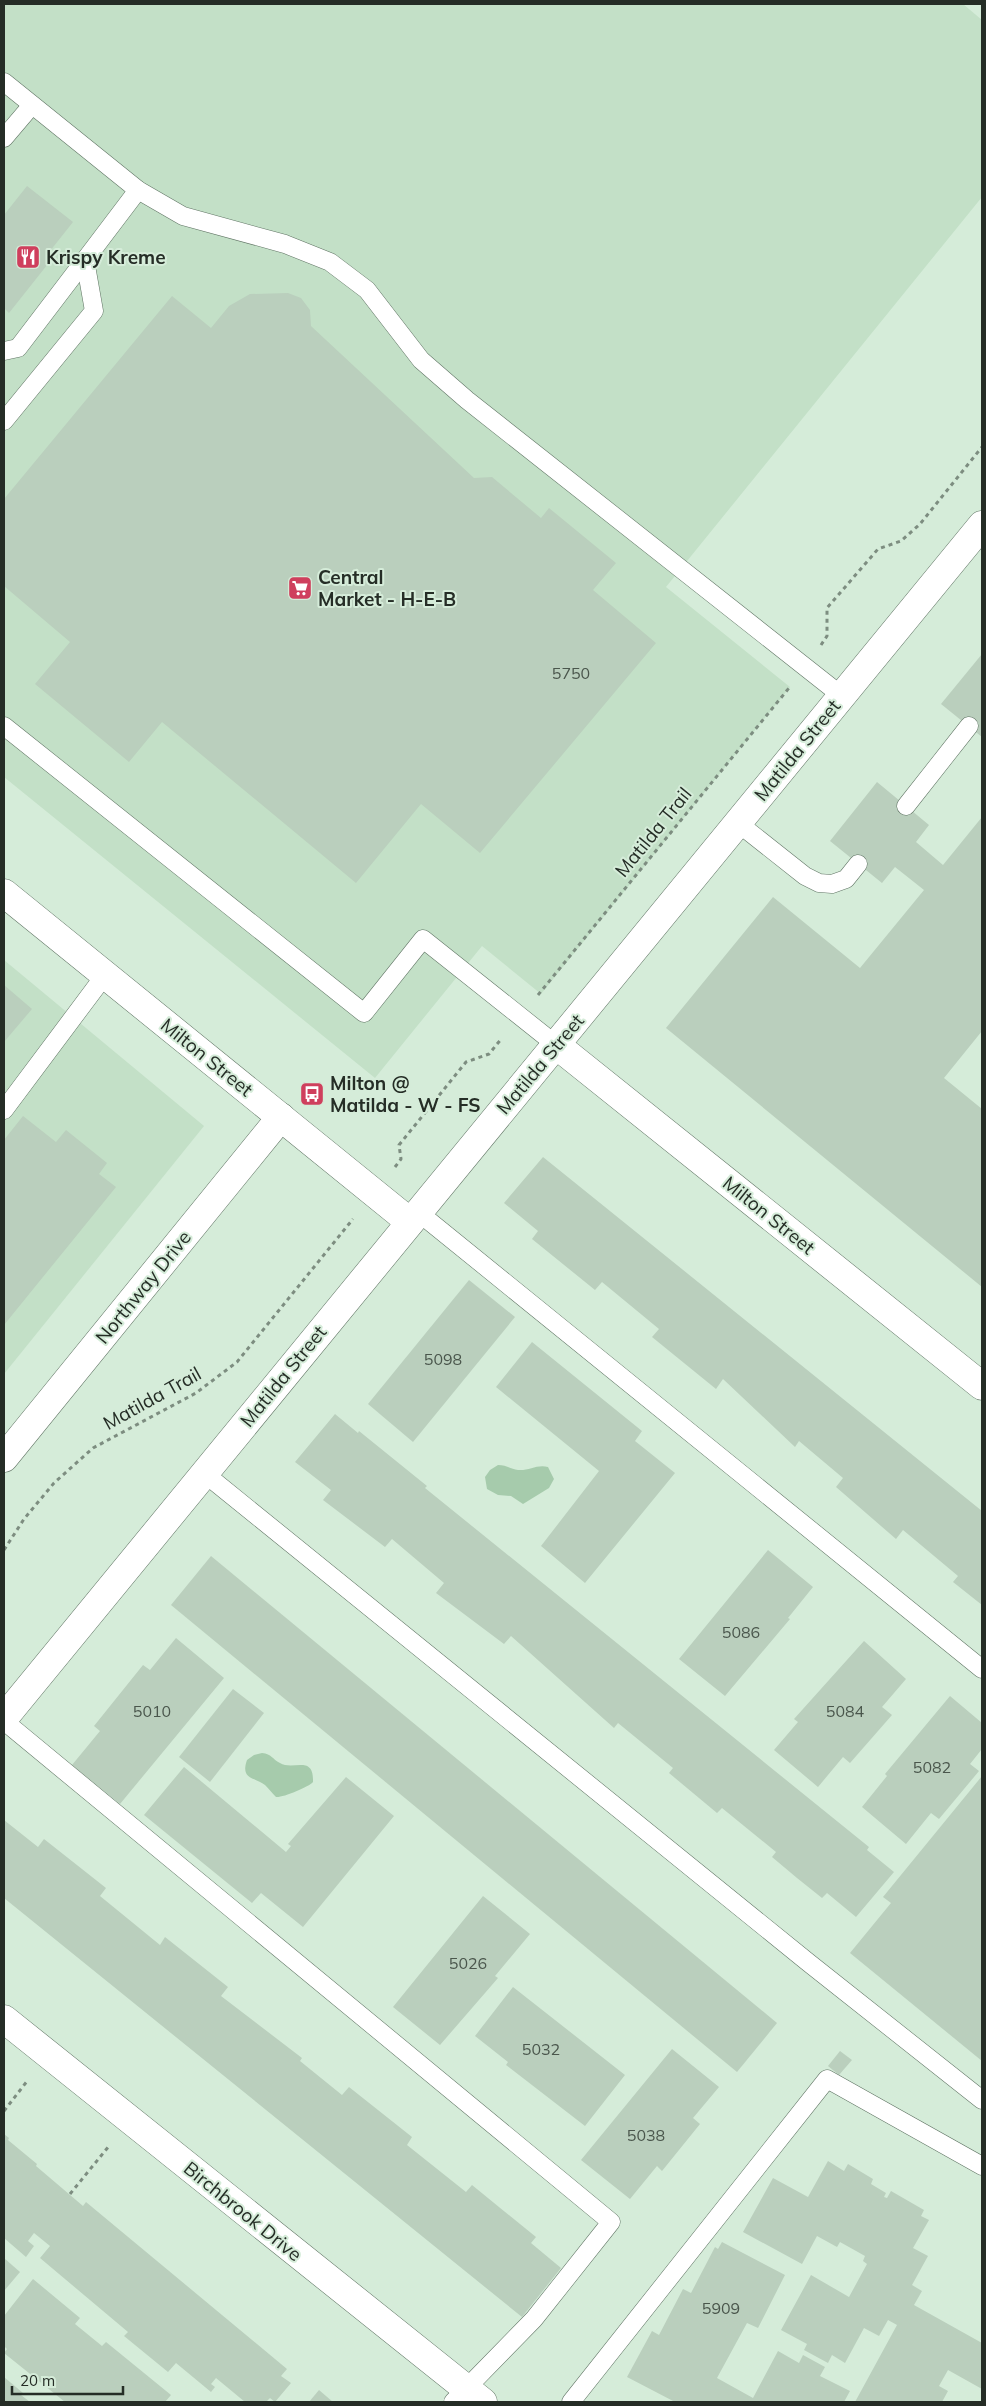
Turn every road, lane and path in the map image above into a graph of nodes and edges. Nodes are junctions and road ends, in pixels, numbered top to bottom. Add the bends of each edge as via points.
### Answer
1 (4, 82) edge
2 (32, 105) junction
3 (4, 138) edge
4 (138, 190) junction
5 (85, 260) junction
6 (4, 350) edge
7 (4, 421) edge
8 (982, 448) edge
9 (982, 525) edge
10 (827, 636) dead end
11 (790, 686) dead end
12 (842, 696) junction
13 (4, 726) edge
14 (969, 726) dead end
15 (906, 806) dead end
16 (738, 823) junction
17 (858, 864) dead end
18 (4, 893) edge
19 (105, 975) junction
20 (537, 996) dead end
21 (555, 1044) junction
22 (489, 1054) dead end
23 (4, 1110) edge
24 (281, 1117) junction
25 (401, 1159) dead end
26 (414, 1217) junction
27 (351, 1222) dead end
28 (982, 1386) edge
29 (4, 1458) edge
30 (204, 1473) junction
31 (4, 1550) edge
32 (982, 1669) edge
33 (4, 1719) edge
34 (4, 2019) edge
35 (30, 2078) dead end
36 (982, 2100) edge
37 (4, 2111) edge
38 (112, 2143) dead end
39 (982, 2166) edge
40 (70, 2194) dead end
41 (467, 2398) edge
42 (571, 2402) edge

1 - 2 lane
2 - 3 lane
2 - 4 lane
4 - 5 lane
4 - 12 lane via 183,216 285,244 330,262 367,290 421,360 467,400
5 - 6 lane via 18,348
5 - 7 lane via 94,311
8 - 10 path via 920,524 901,541 878,549 827,608
9 - 12 street, Matilda Street
11 - 20 path, Matilda Trail
12 - 16 street, Matilda Street
13 - 21 lane via 364,1012 423,939
14 - 15 lane
16 - 17 lane via 805,876 819,883 832,884 846,879
16 - 21 street, Matilda Street
18 - 19 street, Milton Street
19 - 23 lane
19 - 24 street, Milton Street
21 - 26 street, Matilda Street
21 - 28 street, Milton Street
22 - 25 path via 466,1062 399,1145
24 - 26 street, Milton Street
24 - 29 street, Northway Drive
26 - 30 street, Matilda Street
26 - 32 lane
27 - 31 path, Matilda Trail via 237,1362 196,1393 92,1448 54,1483 24,1519
30 - 33 street, Matilda Street
30 - 36 lane
33 - 41 lane via 611,2222
34 - 41 street, Birchbrook Drive
35 - 37 path
38 - 40 path
39 - 42 lane via 827,2079

